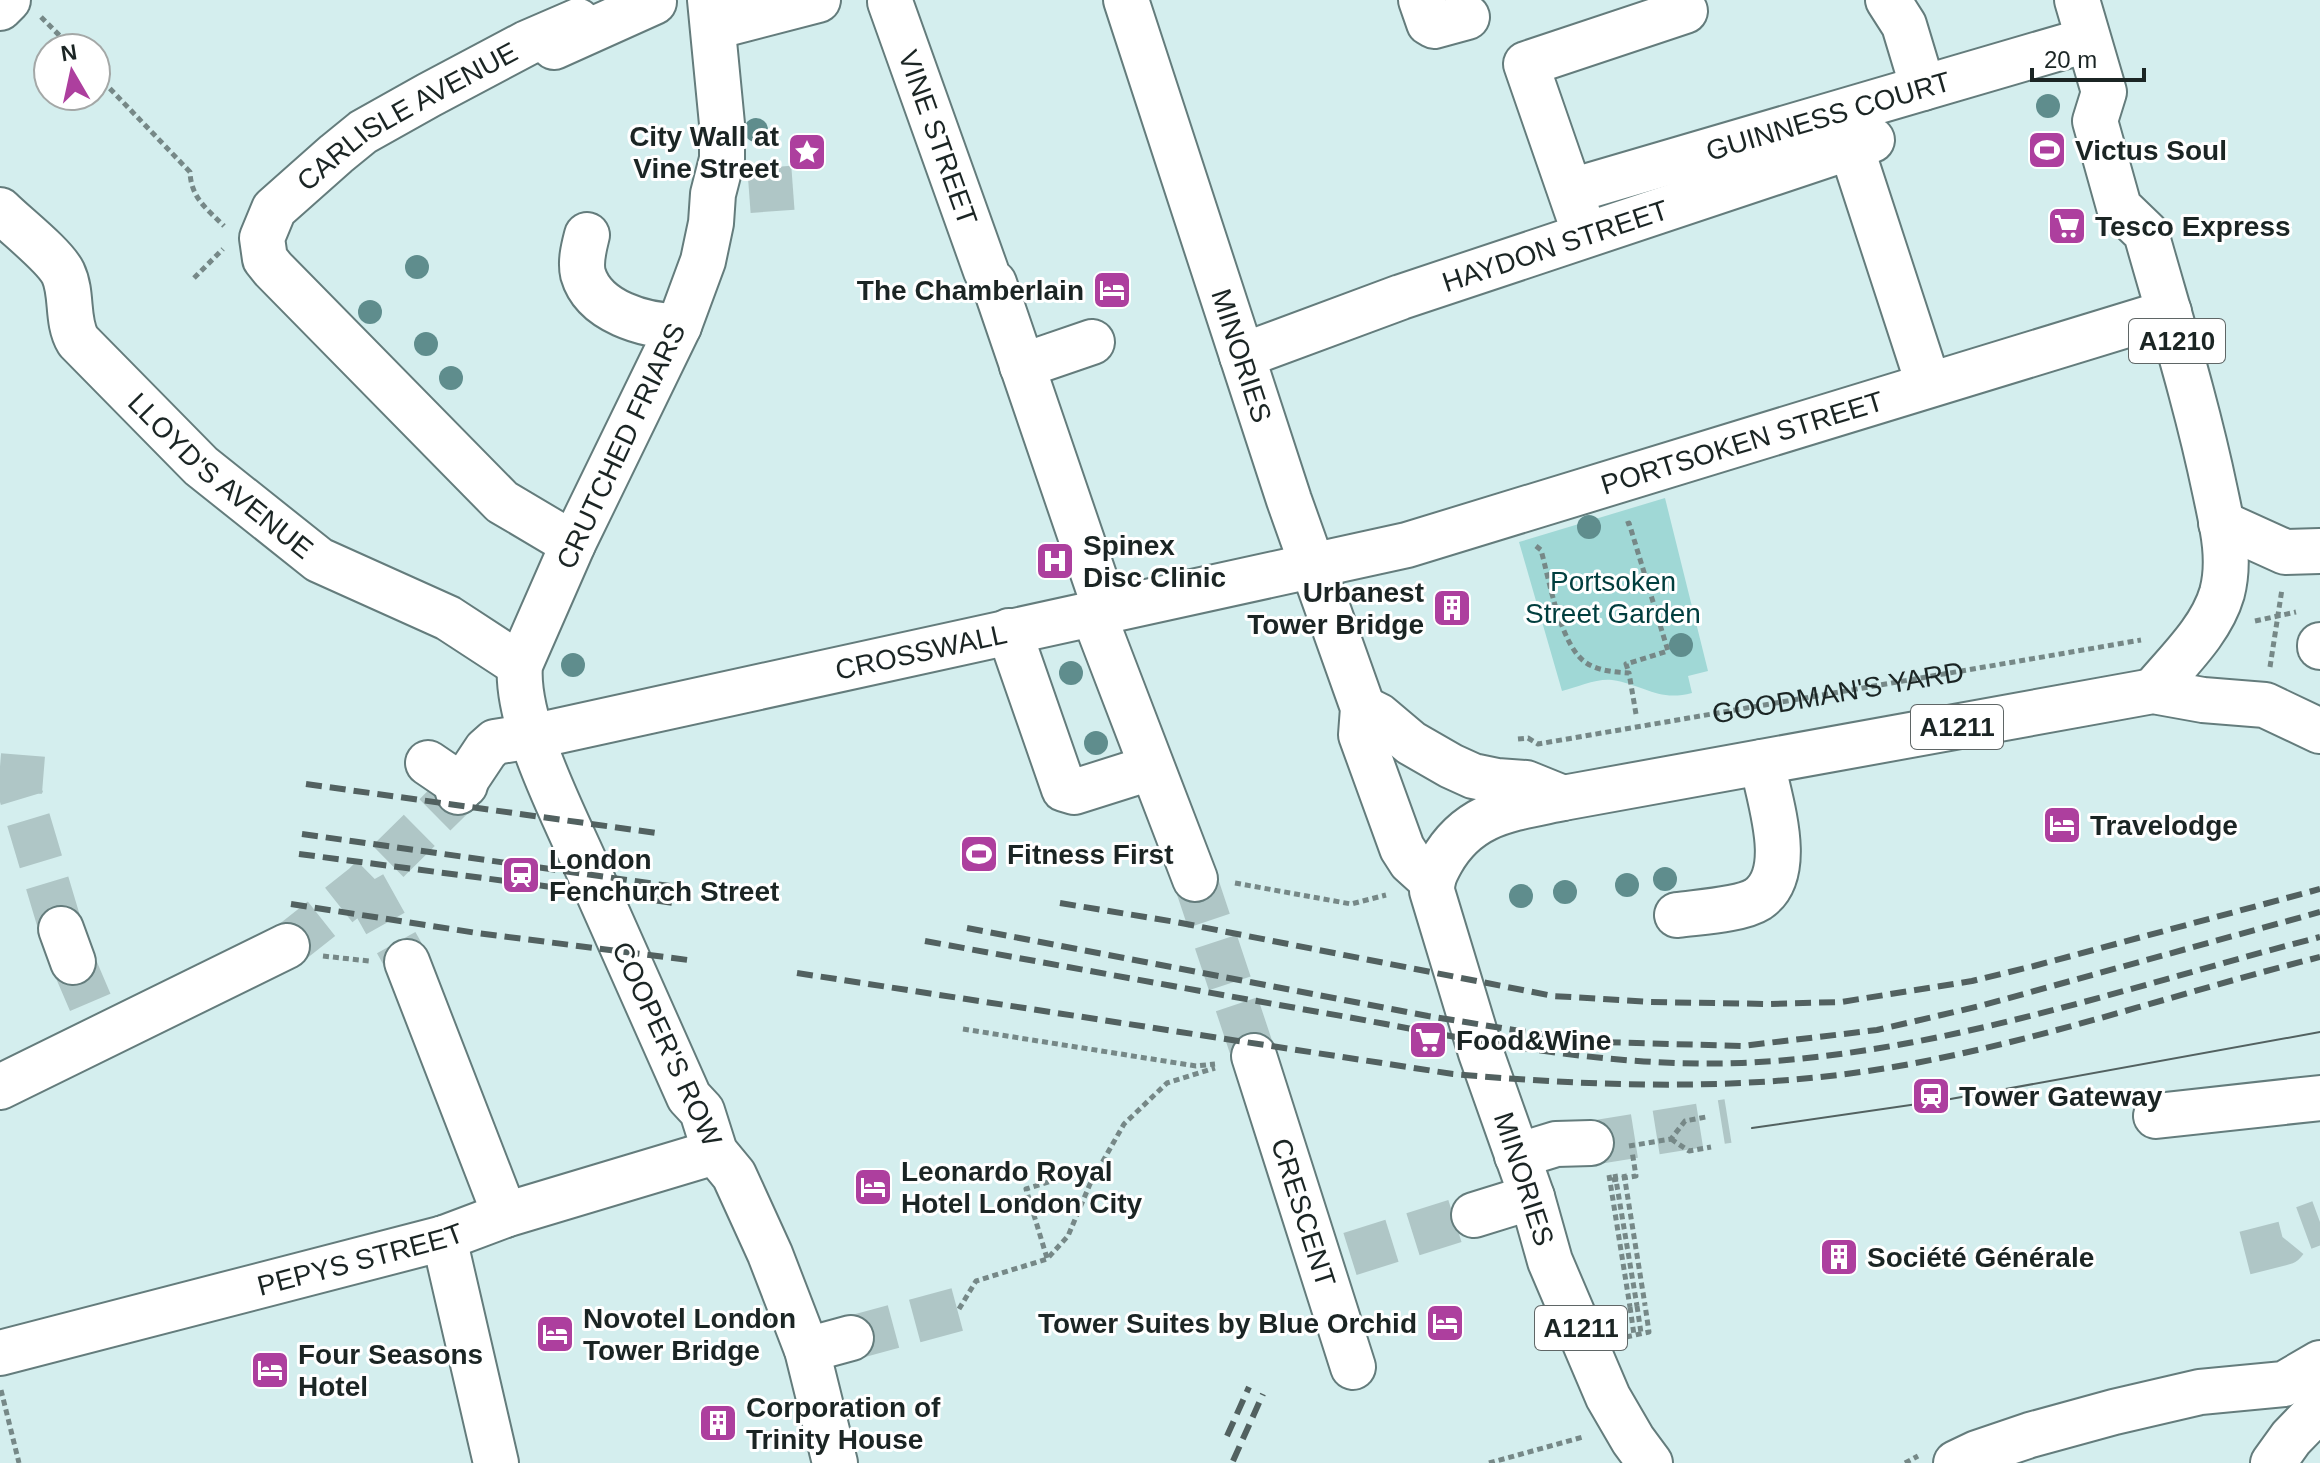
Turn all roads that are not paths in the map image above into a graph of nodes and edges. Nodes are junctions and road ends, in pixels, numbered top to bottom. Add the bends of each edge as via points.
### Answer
1 (818, 0) edge
2 (1126, 0) edge
3 (1421, 0) edge
4 (1888, 0) edge
5 (661, 1) edge
6 (890, 2) dead end
7 (1685, 11) dead end
8 (712, 13) edge
9 (1467, 17) dead end
10 (2082, 20) edge
11 (578, 21) dead end
12 (1923, 88) junction
13 (363, 132) junction
14 (1571, 191) junction
15 (0, 210) edge
16 (587, 235) dead end
17 (1586, 237) junction
18 (2169, 312) junction
19 (679, 326) junction
20 (1092, 342) dead end
21 (1242, 356) junction
22 (1022, 366) junction
23 (1928, 383) junction
24 (2221, 523) junction
25 (573, 544) junction
26 (2303, 551) edge
27 (1312, 567) junction
28 (1099, 612) junction
29 (1009, 631) junction
30 (520, 665) junction
31 (2153, 691) junction
32 (1363, 708) junction
33 (2320, 731) edge
34 (531, 736) junction
35 (1762, 762) junction
36 (1150, 768) junction
37 (450, 780) tunnel mouth
38 (1563, 798) junction
39 (1195, 879) tunnel mouth
40 (1413, 887) junction
41 (1677, 915) dead end
42 (282, 949) tunnel mouth
43 (408, 964) tunnel mouth
44 (1254, 1056) tunnel mouth
45 (0, 1087) edge
46 (2320, 1098) edge
47 (2156, 1116) dead end
48 (715, 1152) junction
49 (1517, 1156) junction
50 (1613, 1157) tunnel mouth
51 (1532, 1197) junction
52 (505, 1215) junction
53 (1474, 1215) tunnel mouth
54 (444, 1238) junction
55 (851, 1338) tunnel mouth
56 (807, 1350) junction
57 (0, 1353) edge
58 (2320, 1363) edge
59 (1353, 1367) dead end
60 (2320, 1408) edge
61 (496, 1463) edge
62 (835, 1463) edge
63 (1650, 1463) edge
64 (1956, 1463) edge
65 (2273, 1463) edge

1 - 8 main road
2 - 21 main road, MINORIES
3 - 9 main road via 1434,26
4 - 12 main road via 1904,25
5 - 13 main road
6 - 22 main road, VINE STREET
7 - 14 main road via 1526,64
8 - 19 main road, CRUTCHED FRIARS via 724,203
10 - 12 main road, GUINNESS COURT
10 - 18 main road, A1210 via 2104,92 2095,121 2119,207 2146,233
11 - 13 main road, CARLISLE AVENUE
12 - 14 main road, GUINNESS COURT
13 - 25 main road, CARLISLE AVENUE via 274,209 249,238 273,269 502,502
14 - 17 main road
15 - 30 main road, LLOYD'S AVENUE via 65,276 78,341 201,466 319,560 448,618
16 - 19 main road via 583,274 593,293 621,314
17 - 21 main road, HAYDON STREET via 1388,301
17 - 23 main road, HAYDON STREET via 1861,144
18 - 23 main road, PORTSOKEN STREET
18 - 24 main road, A1210
19 - 25 main road, CRUTCHED FRIARS
20 - 22 main road
21 - 27 main road, MINORIES
22 - 28 main road, VINE STREET
23 - 27 main road, PORTSOKEN STREET via 1428,539
24 - 26 main road
24 - 31 main road via 2227,563 2222,593 2229,617 2202,632
25 - 30 main road, CRUTCHED FRIARS
27 - 28 main road, CROSSWALL
27 - 32 main road, MINORIES
28 - 29 main road, CROSSWALL
28 - 36 main road, VINE STREET
29 - 34 main road, CROSSWALL
29 - 36 main road via 1064,789 1074,792
30 - 34 main road, COOPER'S ROW
31 - 33 main road, GOODMAN'S YARD / A1211 via 2203,700 2267,692
31 - 35 main road, GOODMAN'S YARD / A1211
32 - 38 main road via 1411,743 1473,776 1526,783
32 - 40 main road, MINORIES via 1361,735 1411,862
34 - 37 main road via 495,742
34 - 48 main road, COOPER'S ROW via 689,1097 702,1111
35 - 38 main road, GOODMAN'S YARD / A1211
35 - 41 main road via 1778,851 1774,880 1758,899 1745,904
36 - 39 main road, VINE STREET
38 - 40 main road, A1211 via 1477,821
40 - 49 main road, MINORIES / A1211 via 1432,891
42 - 45 main road via 100,1031
43 - 52 main road
44 - 59 main road, CRESCENT via 1335,1259
46 - 47 main road
48 - 52 main road, PEPYS STREET
48 - 56 main road, COOPER'S ROW via 734,1175
49 - 50 main road via 1556,1144
49 - 51 main road, MINORIES / A1211
51 - 53 main road
51 - 63 main road, MINORIES / A1211 via 1550,1261 1608,1397
52 - 54 main road, PEPYS STREET
54 - 57 main road, PEPYS STREET
54 - 61 main road
55 - 56 main road
56 - 62 main road, COOPER'S ROW
58 - 64 main road via 2284,1384 2200,1392 2114,1412
60 - 65 main road

